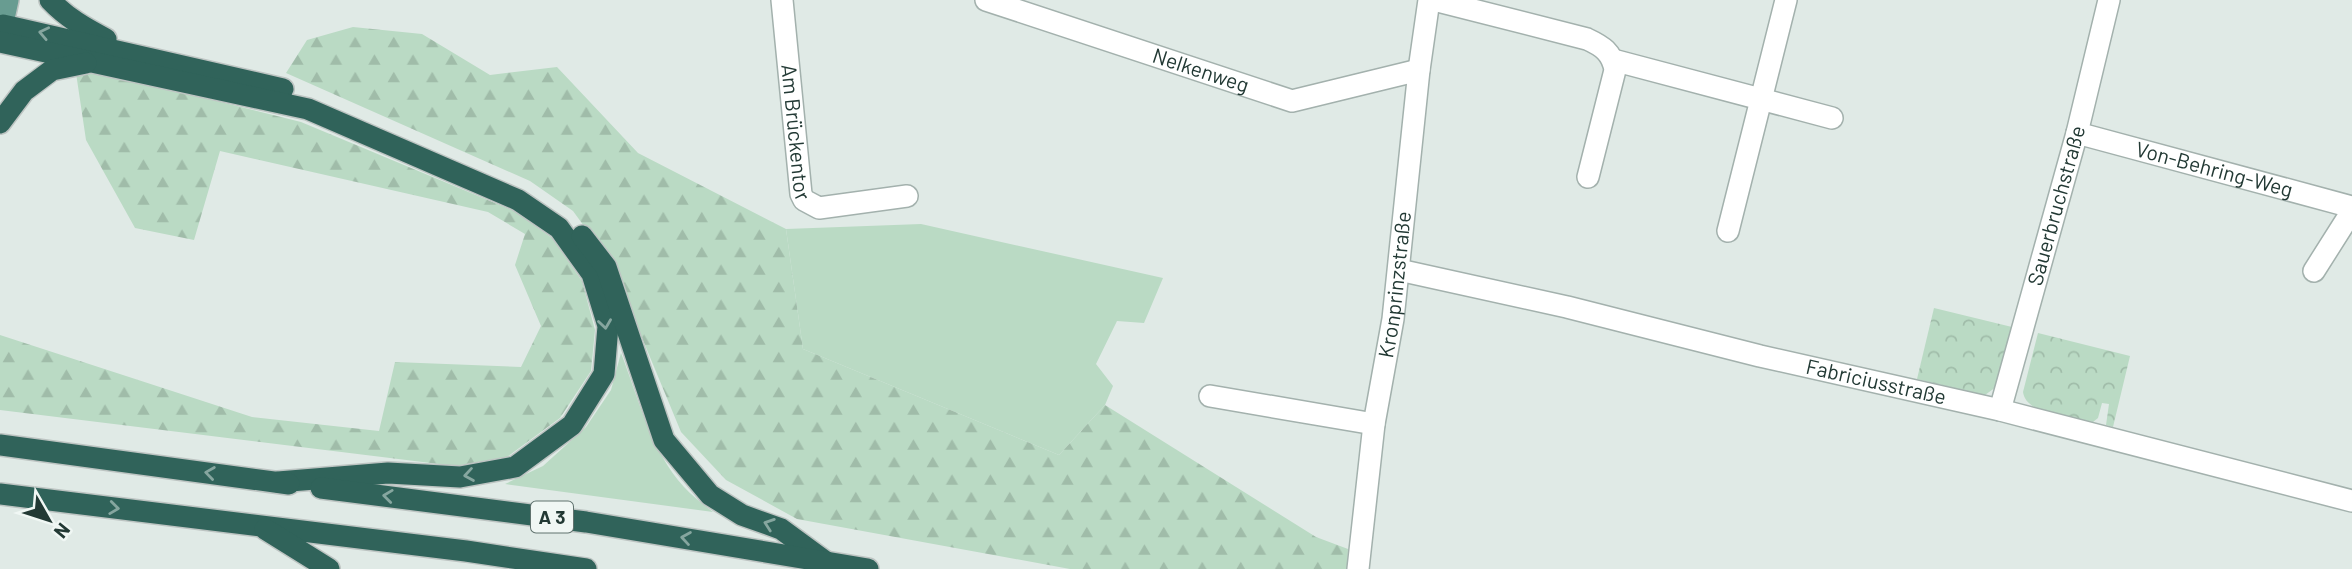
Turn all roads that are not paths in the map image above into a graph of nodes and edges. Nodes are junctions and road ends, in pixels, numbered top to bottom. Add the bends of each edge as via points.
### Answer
1 (8, 0) edge
2 (51, 0) edge
3 (782, 0) edge
4 (986, 0) edge
5 (1431, 0) edge
6 (1786, 0) edge
7 (2109, 0) edge
8 (1, 35) edge
9 (133, 53) junction
10 (1613, 60) junction
11 (94, 61) junction
12 (1419, 70) junction
13 (1761, 99) junction
14 (1832, 118) dead end
15 (0, 123) edge
16 (2077, 133) junction
17 (1588, 177) dead end
18 (907, 196) dead end
19 (2352, 209) edge
20 (1728, 231) dead end
21 (1399, 270) junction
22 (2314, 271) dead end
23 (1210, 396) dead end
24 (2000, 410) junction
25 (1374, 424) junction
26 (0, 445) edge
27 (278, 482) junction
28 (0, 494) edge
29 (2352, 502) edge
30 (260, 526) junction
31 (826, 562) junction
32 (329, 569) edge
33 (586, 569) edge
34 (868, 569) edge
35 (1358, 569) edge

1 - 8 main road
2 - 9 highway via 83,27
3 - 18 street, Am Brückentor via 804,200 819,208
4 - 12 street, Nelkenweg via 1292,101
5 - 10 street via 1587,39 1608,51
5 - 12 street, Kronprinzstraße
6 - 13 street
7 - 16 street, Sauerbruchstraße
9 -> 8 highway
8 - 11 highway
31 -> 9 highway via 781,529 742,515 710,495 664,440 606,267 568,218 525,189 303,94
10 - 13 street
10 - 17 street via 1615,70
11 - 15 highway via 52,70 24,91
11 -> 27 highway via 321,115 518,200 559,228 592,274 608,326 604,374 572,425 515,467 460,477 388,473
12 - 21 street, Kronprinzstraße
13 - 14 street
13 - 20 street
16 - 19 street, Von-Behring-Weg
16 - 24 street, Sauerbruchstraße
19 - 22 street, Von-Behring-Weg
21 - 24 street, Fabriciusstraße
21 - 25 street, Kronprinzstraße
23 - 25 street
24 - 29 street, Fabriciusstraße
25 - 35 street, Kronprinzstraße
27 -> 26 highway, A 3
31 -> 27 highway, A 3 via 586,522
28 -> 30 highway, A 3
30 - 32 highway
30 - 33 highway, A 3
31 - 34 highway, A 3

